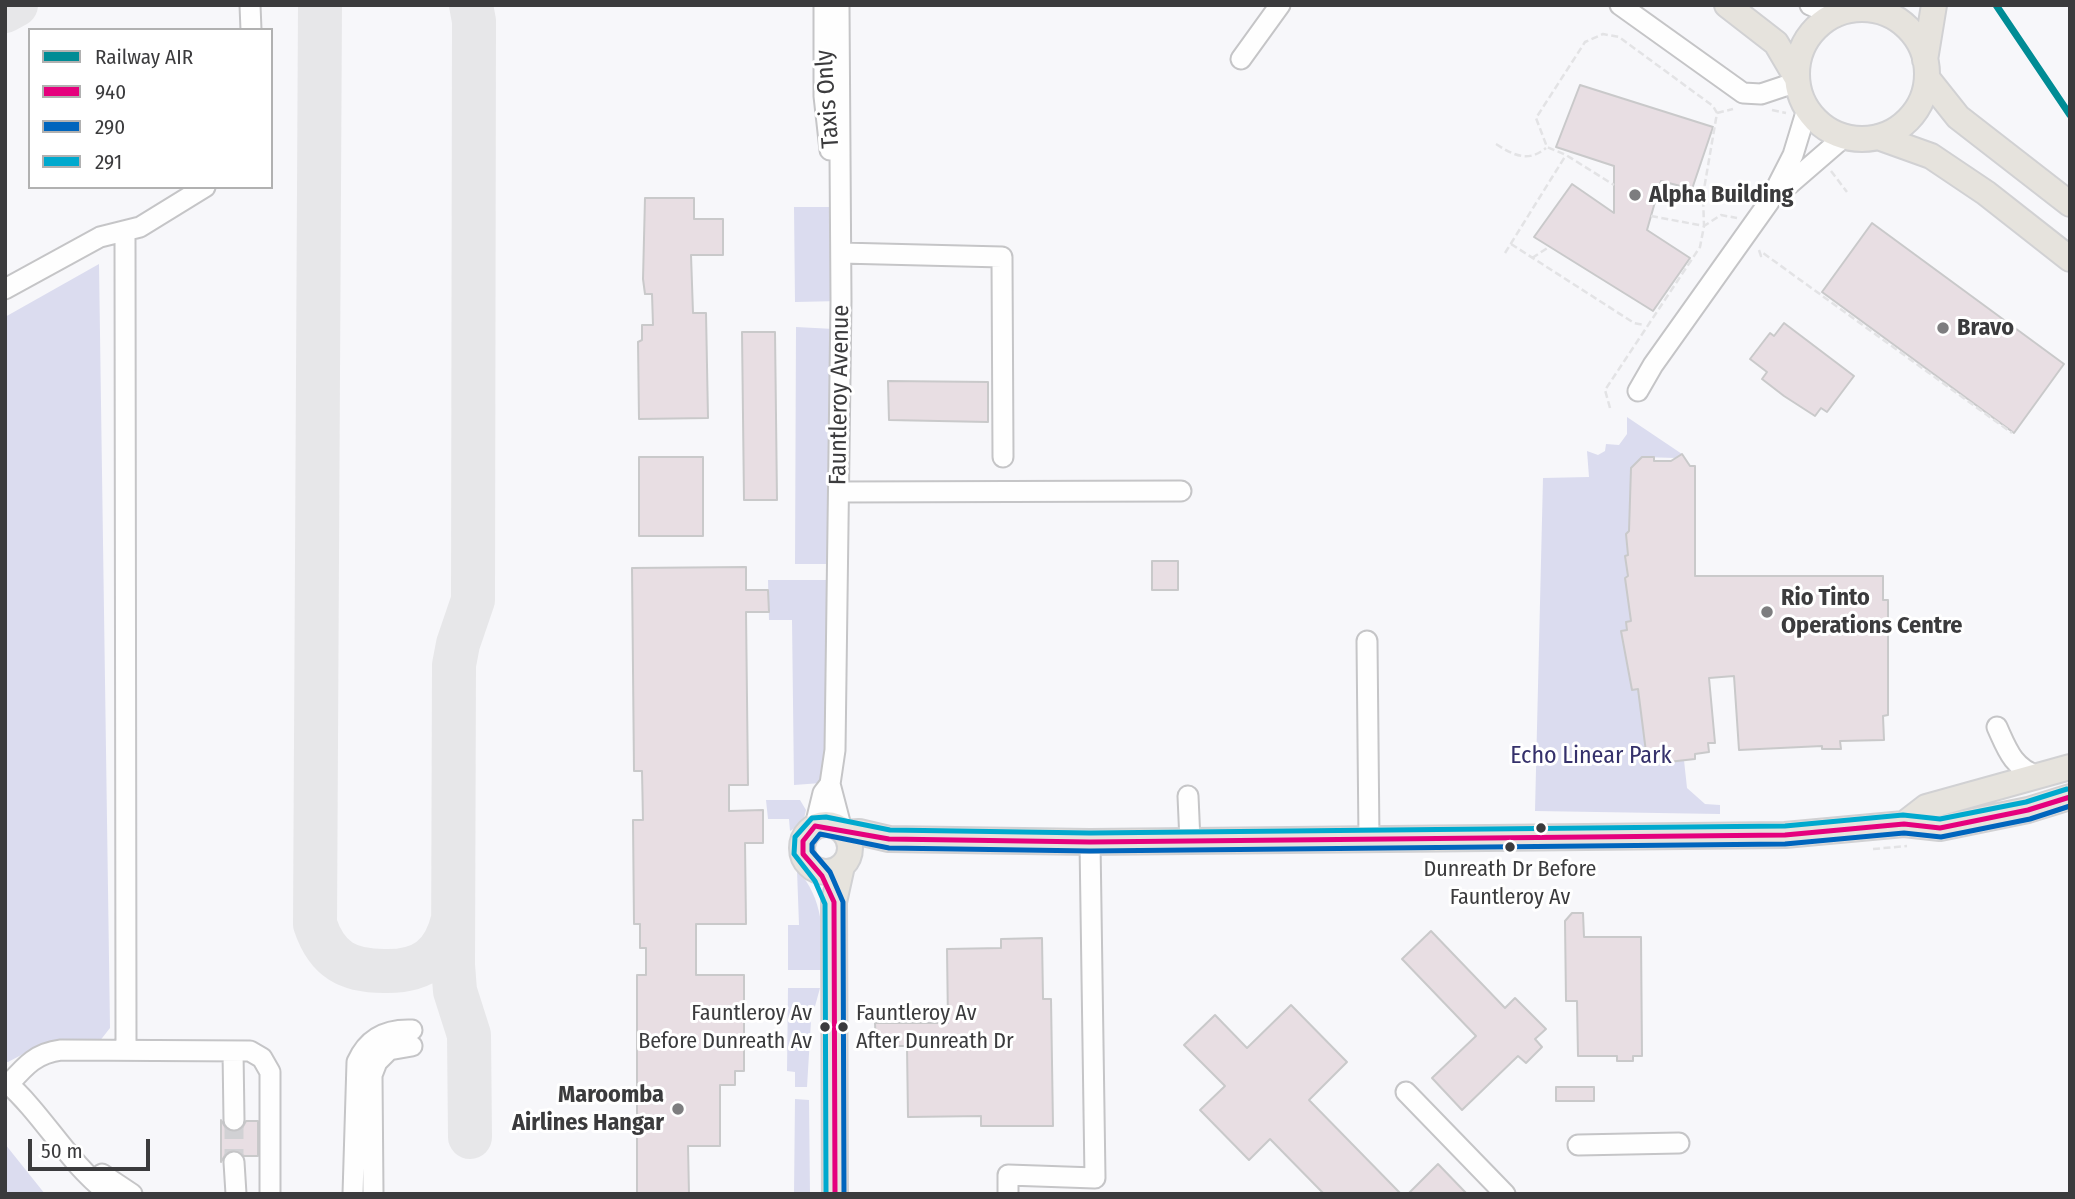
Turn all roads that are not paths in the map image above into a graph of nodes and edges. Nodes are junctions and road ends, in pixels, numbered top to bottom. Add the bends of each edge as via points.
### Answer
1 (250, 5) edge
2 (824, 5) edge
3 (839, 5) edge
4 (1280, 5) edge
5 (1620, 5) edge
6 (1727, 5) edge
7 (1810, 5) edge
8 (1934, 5) edge
9 (1870, 7) edge
10 (1833, 15) junction
11 (251, 28) edge
12 (1241, 59) dead end
13 (1926, 69) junction
14 (1797, 79) junction
15 (1798, 111) junction
16 (1844, 137) junction
17 (1878, 137) junction
18 (202, 189) edge
19 (840, 192) junction
20 (1769, 202) junction
21 (2070, 204) edge
22 (125, 231) junction
23 (841, 253) junction
24 (2070, 259) edge
25 (5, 289) edge
26 (1638, 390) dead end
27 (1003, 457) dead end
28 (1181, 491) dead end
29 (839, 492) junction
30 (1372, 641) dead end
31 (2070, 766) edge
32 (2038, 776) junction
33 (830, 784) junction
34 (1980, 794) junction
35 (1188, 796) dead end
36 (2070, 797) edge
37 (1905, 824) junction
38 (815, 825) junction
39 (844, 831) junction
40 (889, 839) junction
41 (1374, 840) junction
42 (1190, 841) junction
43 (1090, 842) junction
44 (845, 862) junction
45 (816, 869) junction
46 (834, 902) junction
47 (125, 1050) junction
48 (233, 1051) junction
49 (7, 1082) edge
50 (1406, 1092) dead end
51 (25, 1102) junction
52 (234, 1120) tunnel mouth
53 (46, 1121) junction
54 (1679, 1143) dead end
55 (1578, 1145) dead end
56 (234, 1162) tunnel mouth
57 (89, 1194) edge
58 (109, 1194) edge
59 (132, 1194) edge
60 (236, 1194) edge
61 (270, 1194) edge
62 (353, 1194) edge
63 (373, 1194) edge
64 (835, 1194) edge
65 (1008, 1194) edge
66 (1505, 1194) edge

1 - 11 street
2 - 19 street, Taxis Only via 825,122
3 - 19 street, Fauntleroy Avenue
4 - 12 street
5 - 14 street via 1738,90 1743,99
6 - 14 main road via 1776,43
7 - 10 street
8 - 13 main road
9 - 10 main road
9 - 13 main road via 1905,25 1918,41
10 - 14 main road via 1810,34 1797,62
13 - 17 main road via 1923,98 1913,116
13 - 21 main road via 1958,117
14 - 15 main road
15 - 16 main road
15 - 20 street via 1793,155
16 - 17 main road
16 - 20 street
17 - 24 main road via 1931,156
18 - 22 street via 140,227
19 - 23 street, Fauntleroy Avenue
20 - 26 street
22 - 25 street via 100,237
22 - 47 street
23 - 27 street via 1002,257
23 - 29 street, Fauntleroy Avenue
28 - 29 street
29 - 33 street, Fauntleroy Avenue via 835,750
30 - 41 street
31 - 32 main road
32 - 34 main road
32 - 34 street via 2018,766 2000,733 1999,769
33 - 38 street, Fauntleroy Avenue
33 - 39 street, Fauntleroy Avenue
34 - 37 main road via 1926,807
35 - 42 street
36 - 37 main road via 1940,828
37 - 41 main road via 1785,835
38 - 39 main road
38 - 45 main road via 802,848
39 - 40 main road
39 - 44 main road via 849,844
40 - 43 main road
40 - 44 main road
41 - 42 main road
42 - 43 main road
43 - 65 street via 1095,1178 1008,1175
44 - 45 main road via 831,871
44 - 46 main road
45 - 46 main road
46 - 64 main road
47 - 48 street
47 - 49 street via 43,1053
48 - 52 street
48 - 61 street via 257,1054 270,1072
49 - 51 street
50 - 66 street
51 - 53 street
51 - 57 street via 53,1155
53 - 58 street via 75,1163
53 - 59 street via 61,1129 97,1170
54 - 55 street
56 - 60 street
62 - 63 street via 357,1062 369,1044 392,1029 412,1038 388,1050 374,1067

